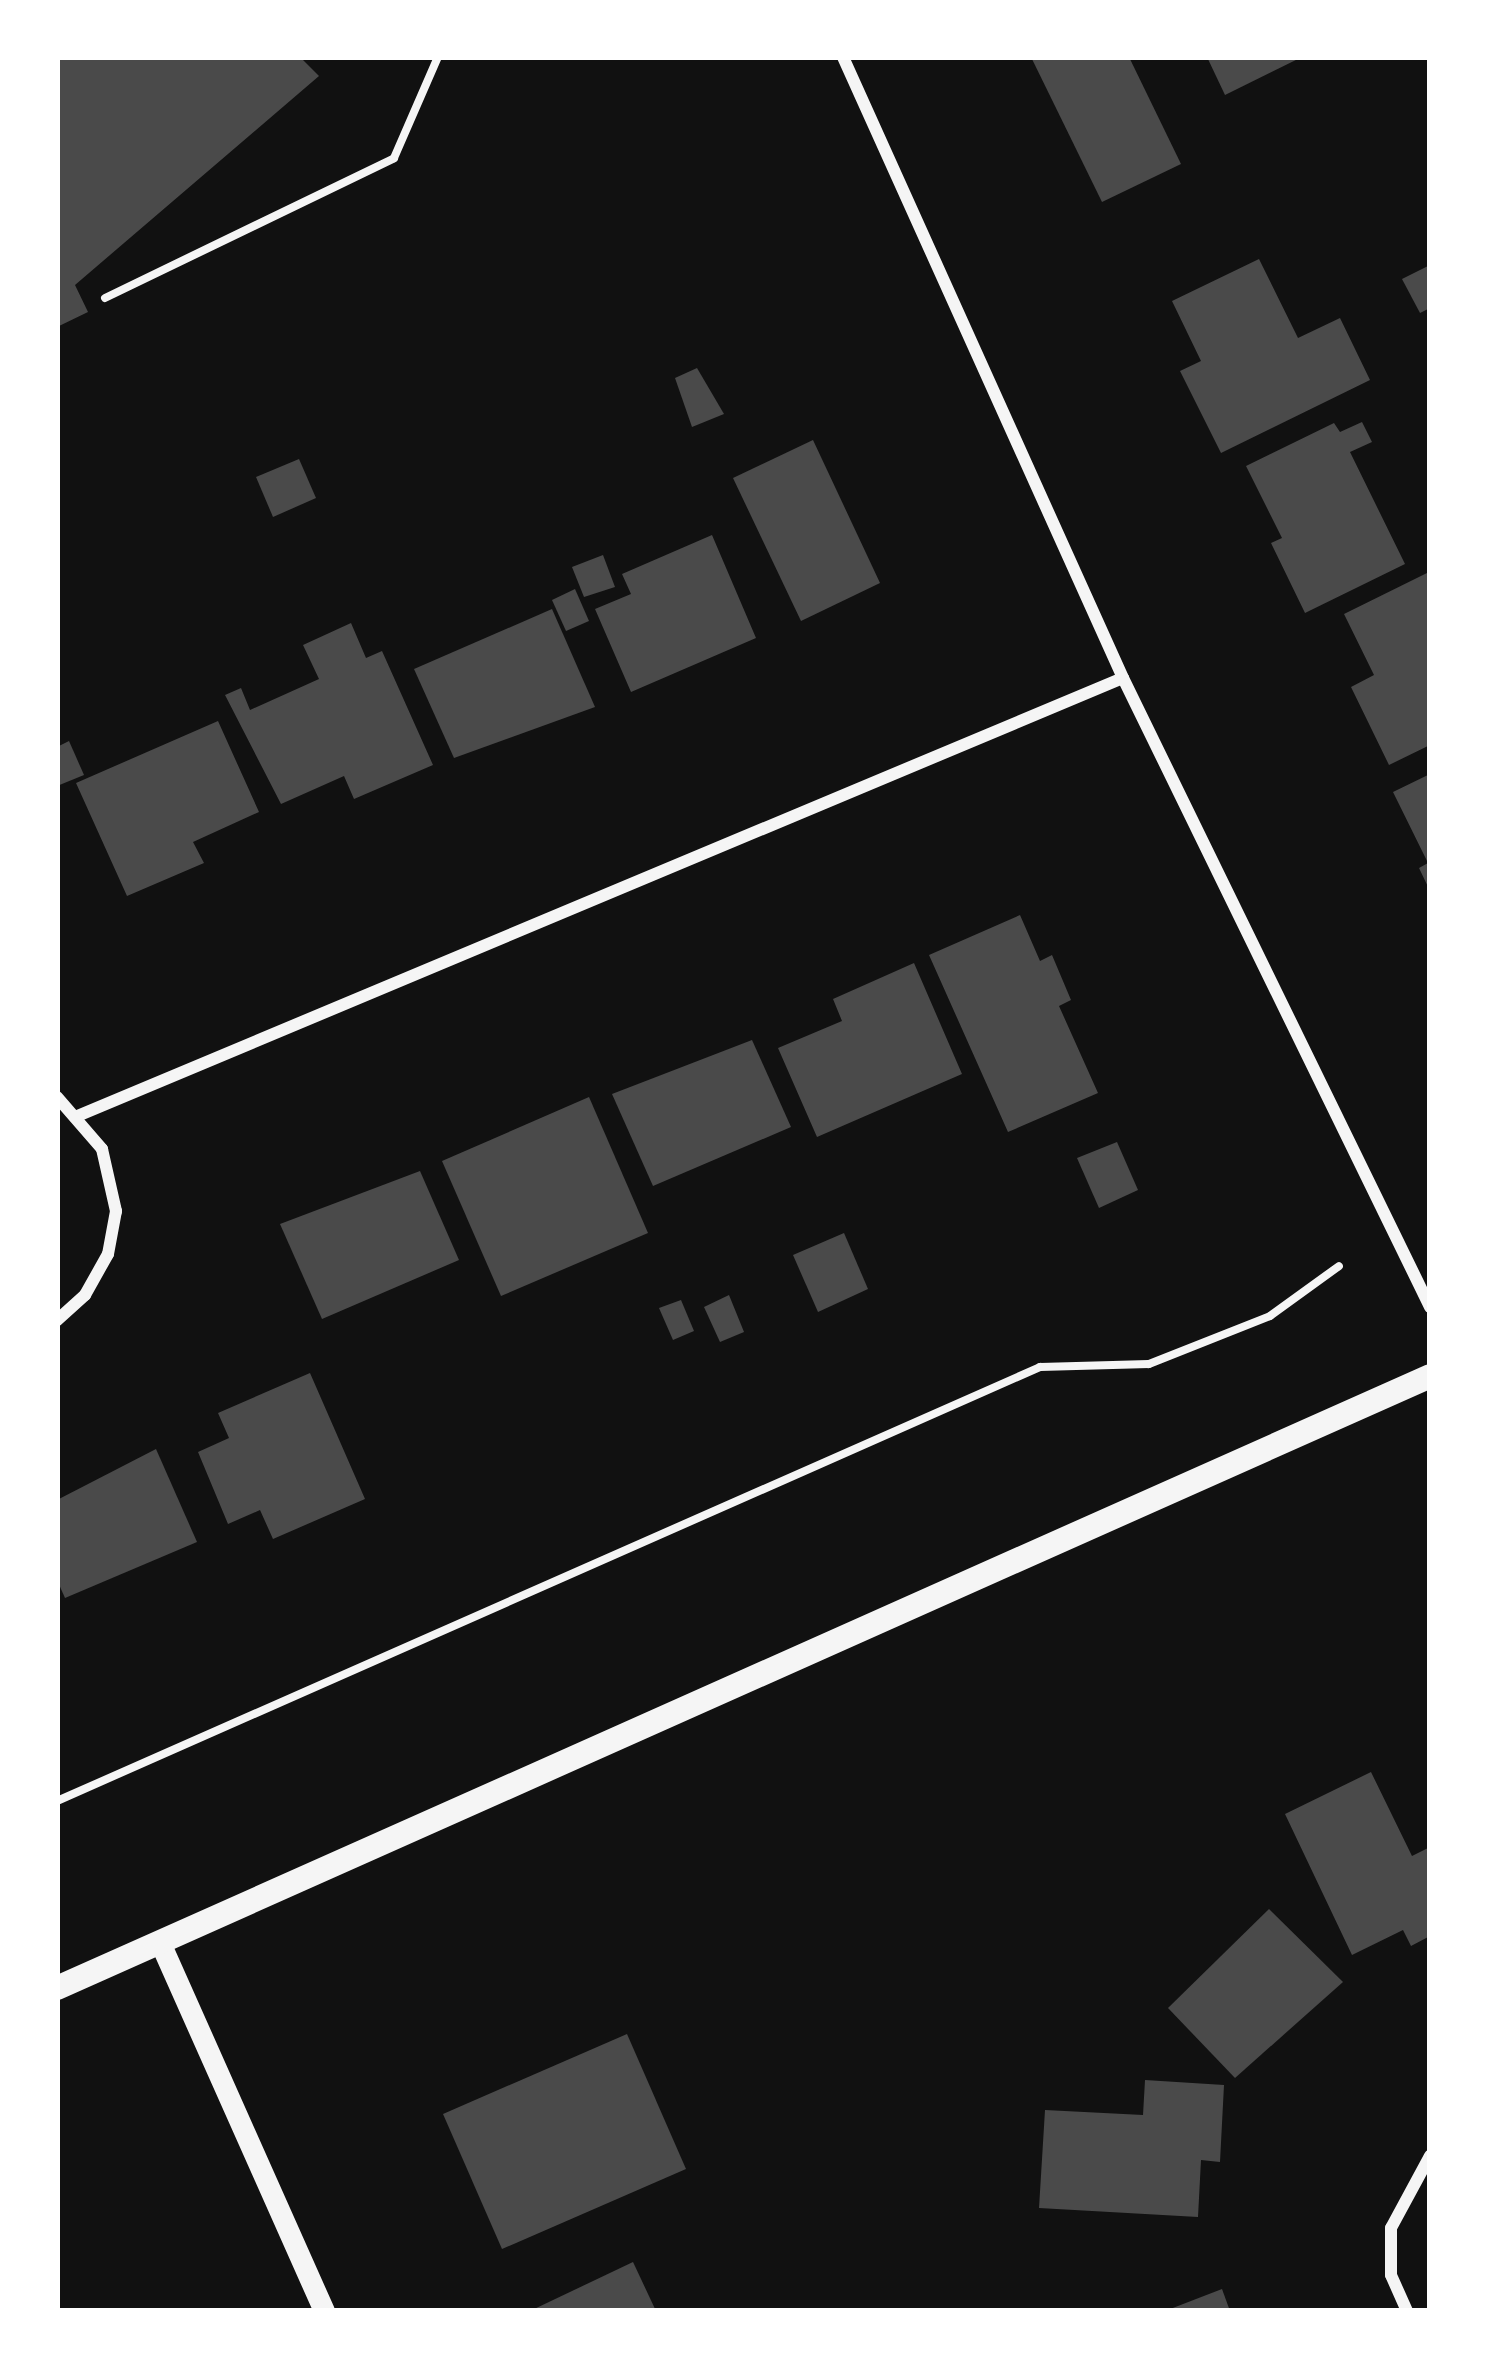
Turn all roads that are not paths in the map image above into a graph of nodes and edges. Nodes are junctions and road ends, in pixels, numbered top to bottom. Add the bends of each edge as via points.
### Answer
1 (843, 57) edge
2 (1123, 678) junction
3 (57, 1097) edge
4 (74, 1117) junction
5 (1430, 1307) edge
6 (57, 1320) edge
7 (1430, 1376) edge
8 (162, 1947) junction
9 (57, 1988) edge
10 (1430, 2156) edge
11 (324, 2311) edge
12 (1407, 2311) edge

1 - 2 street
2 - 4 street
2 - 5 street
3 - 4 street
4 - 6 street via 102,1149 116,1211 108,1254 85,1295
7 - 8 main road
8 - 9 main road
8 - 11 street
10 - 12 street via 1391,2228 1391,2275

